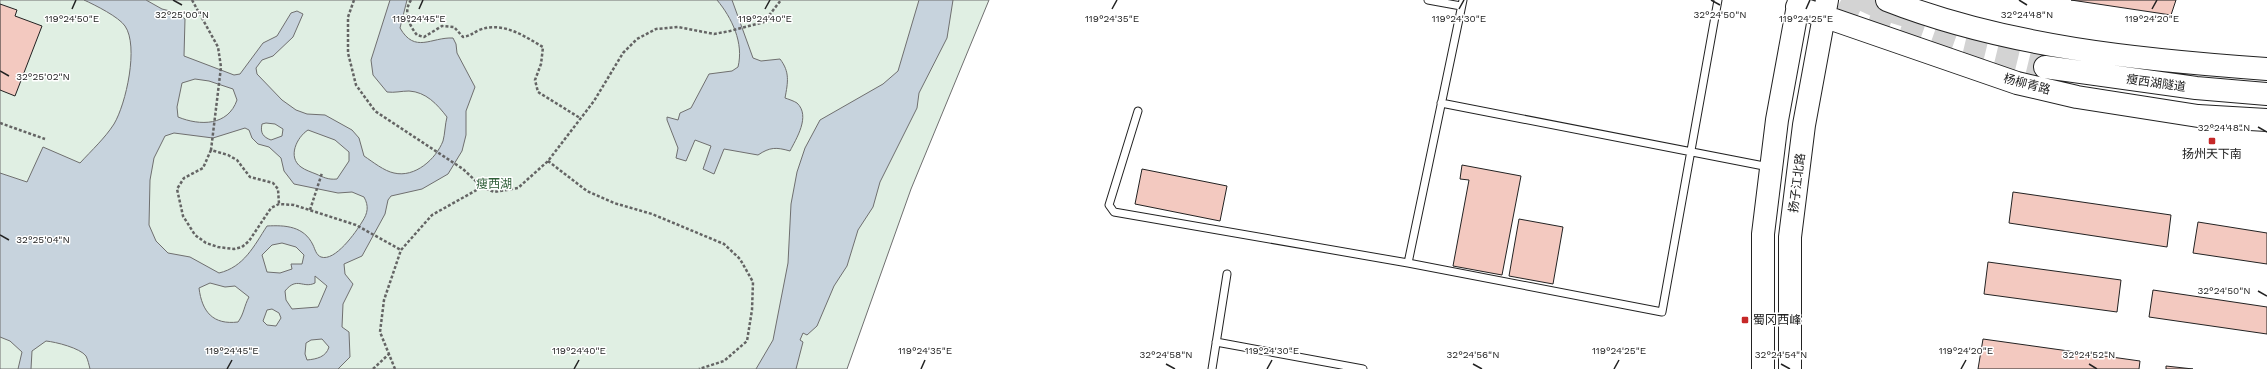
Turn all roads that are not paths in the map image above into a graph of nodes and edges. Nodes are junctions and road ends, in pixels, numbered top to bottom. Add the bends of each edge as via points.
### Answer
1 (1428, 0) edge
2 (1718, 0) edge
3 (1888, 0) edge
4 (1462, 3) edge
5 (1798, 4) edge
6 (1825, 8) edge
7 (2044, 67) tunnel mouth
8 (2267, 69) edge
9 (2267, 94) edge
10 (1441, 103) junction
11 (1138, 111) dead end
12 (2267, 120) edge
13 (1691, 153) junction
14 (1772, 167) junction
15 (1408, 263) junction
16 (1227, 274) dead end
17 (1216, 342) junction
18 (1212, 369) edge
19 (1362, 369) edge
20 (1763, 369) edge
21 (1790, 369) edge

1 - 4 lane
2 - 13 lane
3 - 8 main road via 1922,13 2009,36 2129,57
4 - 10 lane
5 - 6 main road, 杨柳青路
5 - 14 main road via 1777,120
6 - 12 main road, 杨柳青路 via 2017,83 2077,97 2198,116
6 - 21 main road, 扬子江北路 via 1804,125 1790,237
7 - 9 main road, 瘦西湖隧道 via 2196,88
10 - 13 lane
10 - 15 lane
11 - 15 lane via 1109,205 1114,212
13 - 14 lane
13 - 15 lane via 1662,312
14 - 20 main road via 1763,234
16 - 17 lane
17 - 18 lane
17 - 19 lane

